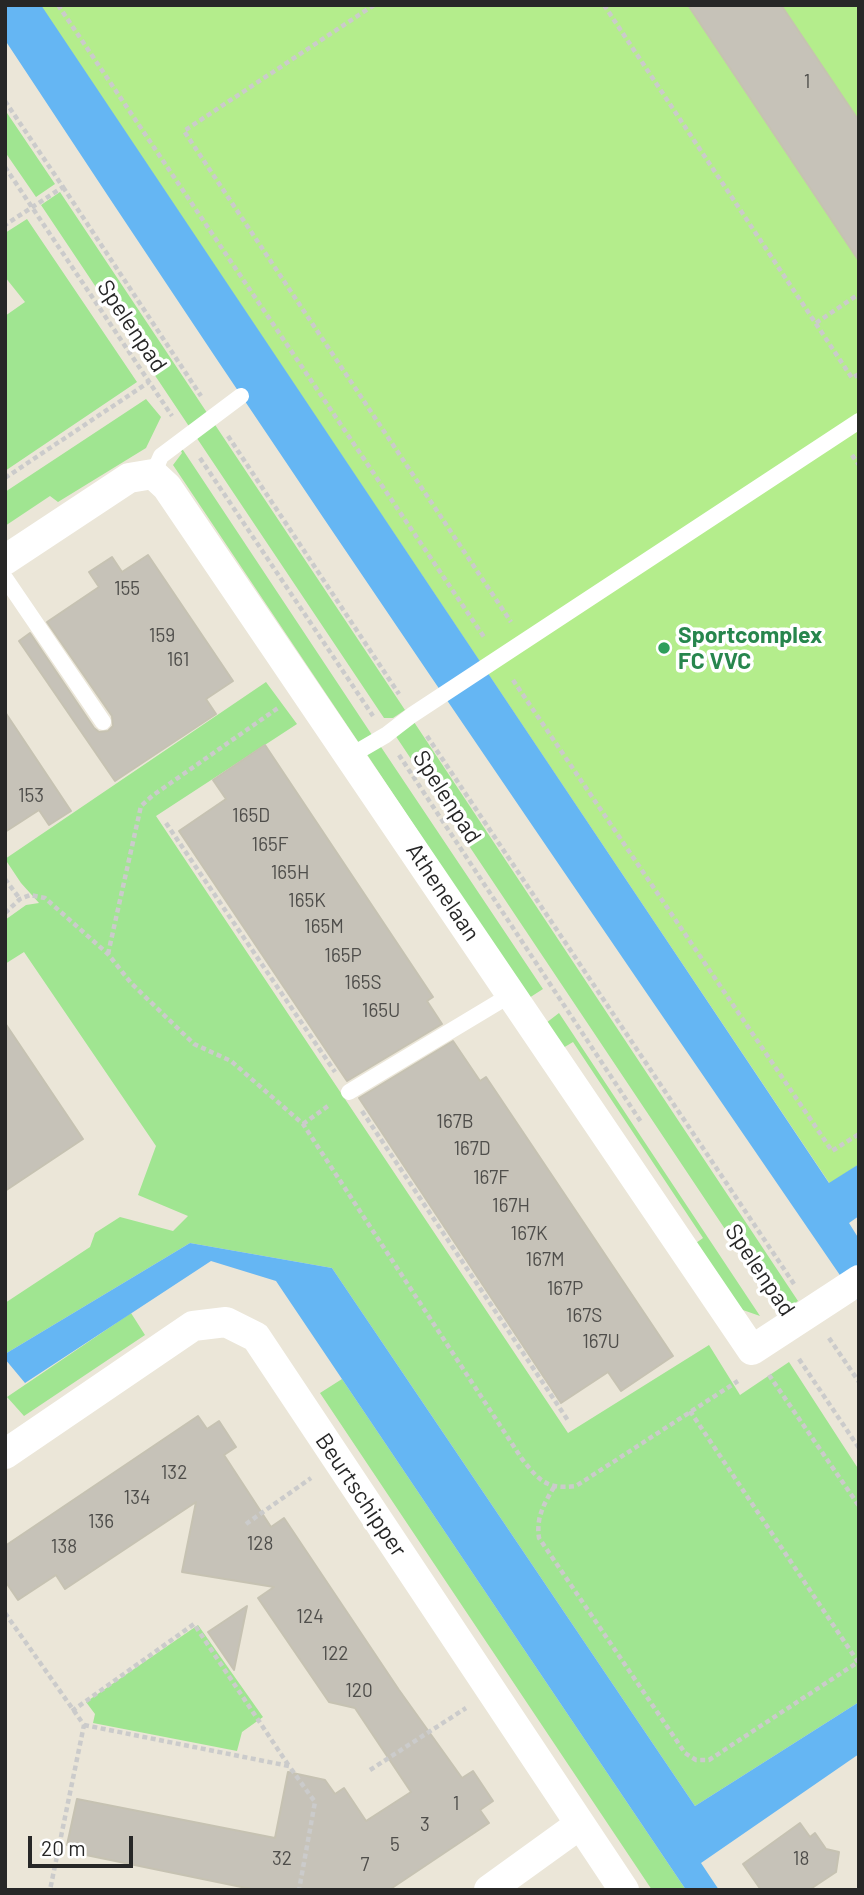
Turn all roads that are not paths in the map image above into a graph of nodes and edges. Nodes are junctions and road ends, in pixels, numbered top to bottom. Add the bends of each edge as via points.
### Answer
1 (242, 396) dead end
2 (859, 421) edge
3 (153, 474) junction
4 (5, 560) edge
5 (5, 578) edge
6 (103, 722) dead end
7 (350, 756) junction
8 (512, 994) junction
9 (349, 1092) road end
10 (859, 1280) edge
11 (8, 1446) edge
12 (579, 1825) junction
13 (489, 1890) edge
14 (624, 1890) edge

1 - 3 lane via 161,456
2 - 7 lane
3 - 4 street via 129,478
3 - 7 street, Athenelaan via 167,487
5 - 6 lane
7 - 8 street, Athenelaan
8 - 9 lane
8 - 10 street, Athenelaan via 752,1350
11 - 12 street, Beurtschipper via 193,1326 226,1322 256,1337
12 - 13 street
12 - 14 street, Beurtschipper

